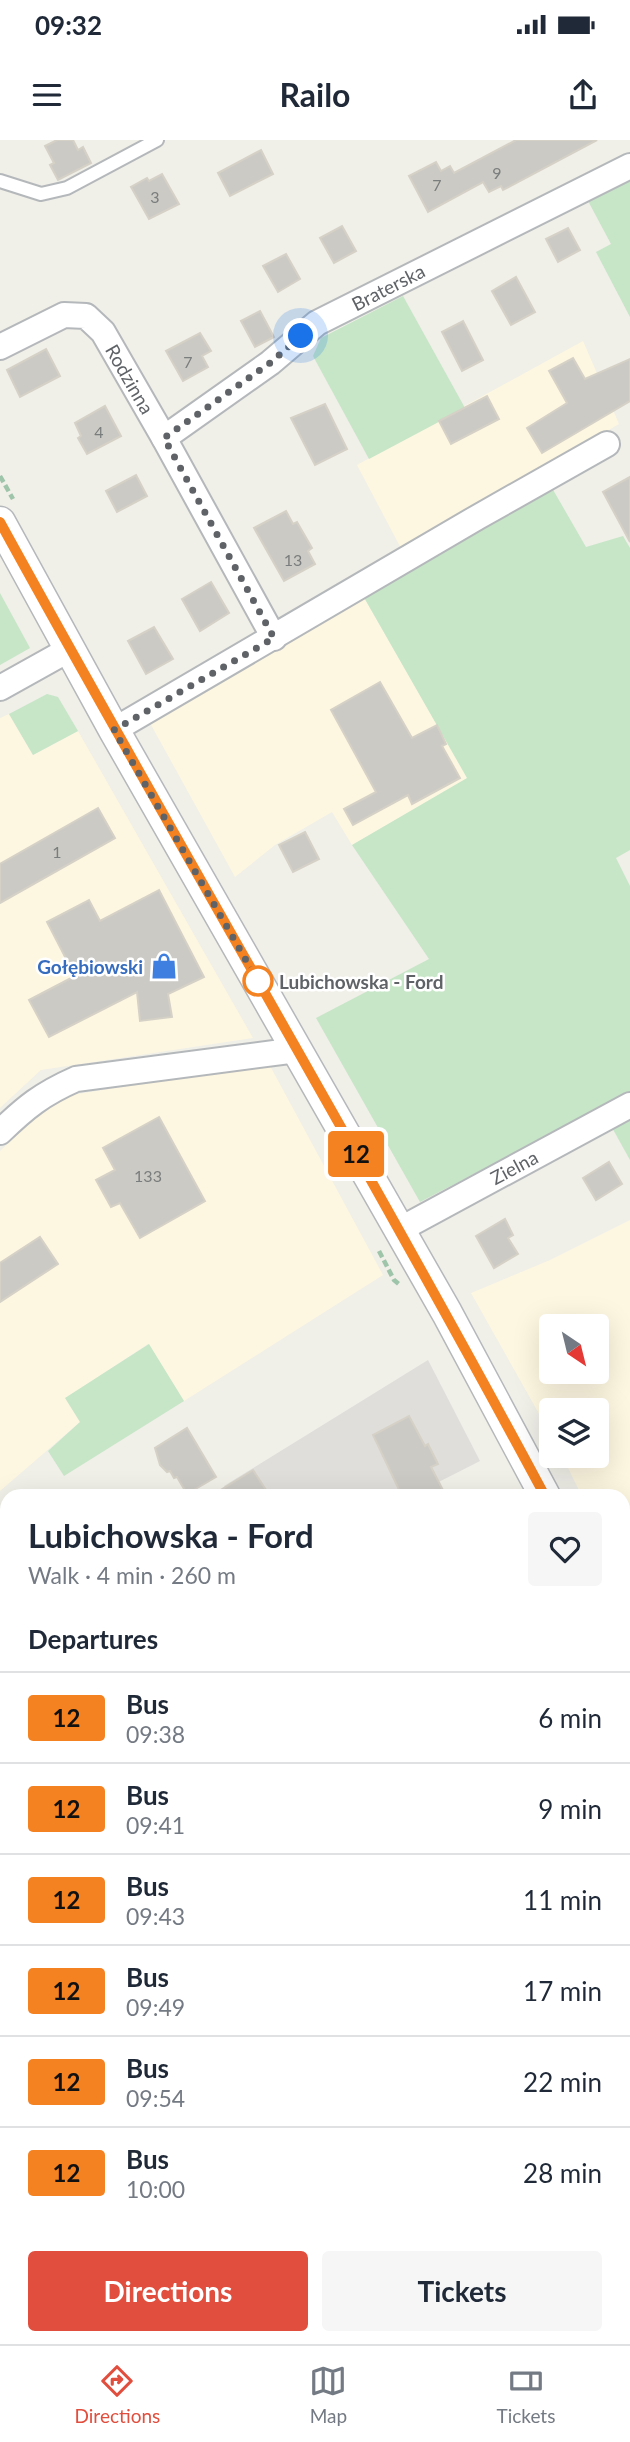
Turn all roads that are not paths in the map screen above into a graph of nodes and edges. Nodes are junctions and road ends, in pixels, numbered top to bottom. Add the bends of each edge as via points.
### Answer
1 (157, 140) edge
2 (630, 166) edge
3 (0, 181) edge
4 (0, 347) edge
5 (164, 438) junction
6 (607, 444) dead end
7 (0, 522) edge
8 (274, 638) junction
9 (70, 649) junction
10 (0, 688) edge
11 (114, 730) junction
12 (297, 1050) junction
13 (630, 1105) edge
14 (0, 1132) edge
15 (399, 1230) junction
16 (541, 1489) edge

1 - 3 lane via 66,188 41,194
2 - 5 street, Braterska via 317,323 270,363
4 - 5 street, Rodzinna via 64,315 86,316 103,332
5 - 8 street, Rodzinna
6 - 8 street
7 - 9 street
8 - 11 street
9 - 10 street
9 - 11 street
11 - 12 street
12 - 14 street via 76,1079 38,1098
12 - 15 street
13 - 15 street, Zielna
15 - 16 street

